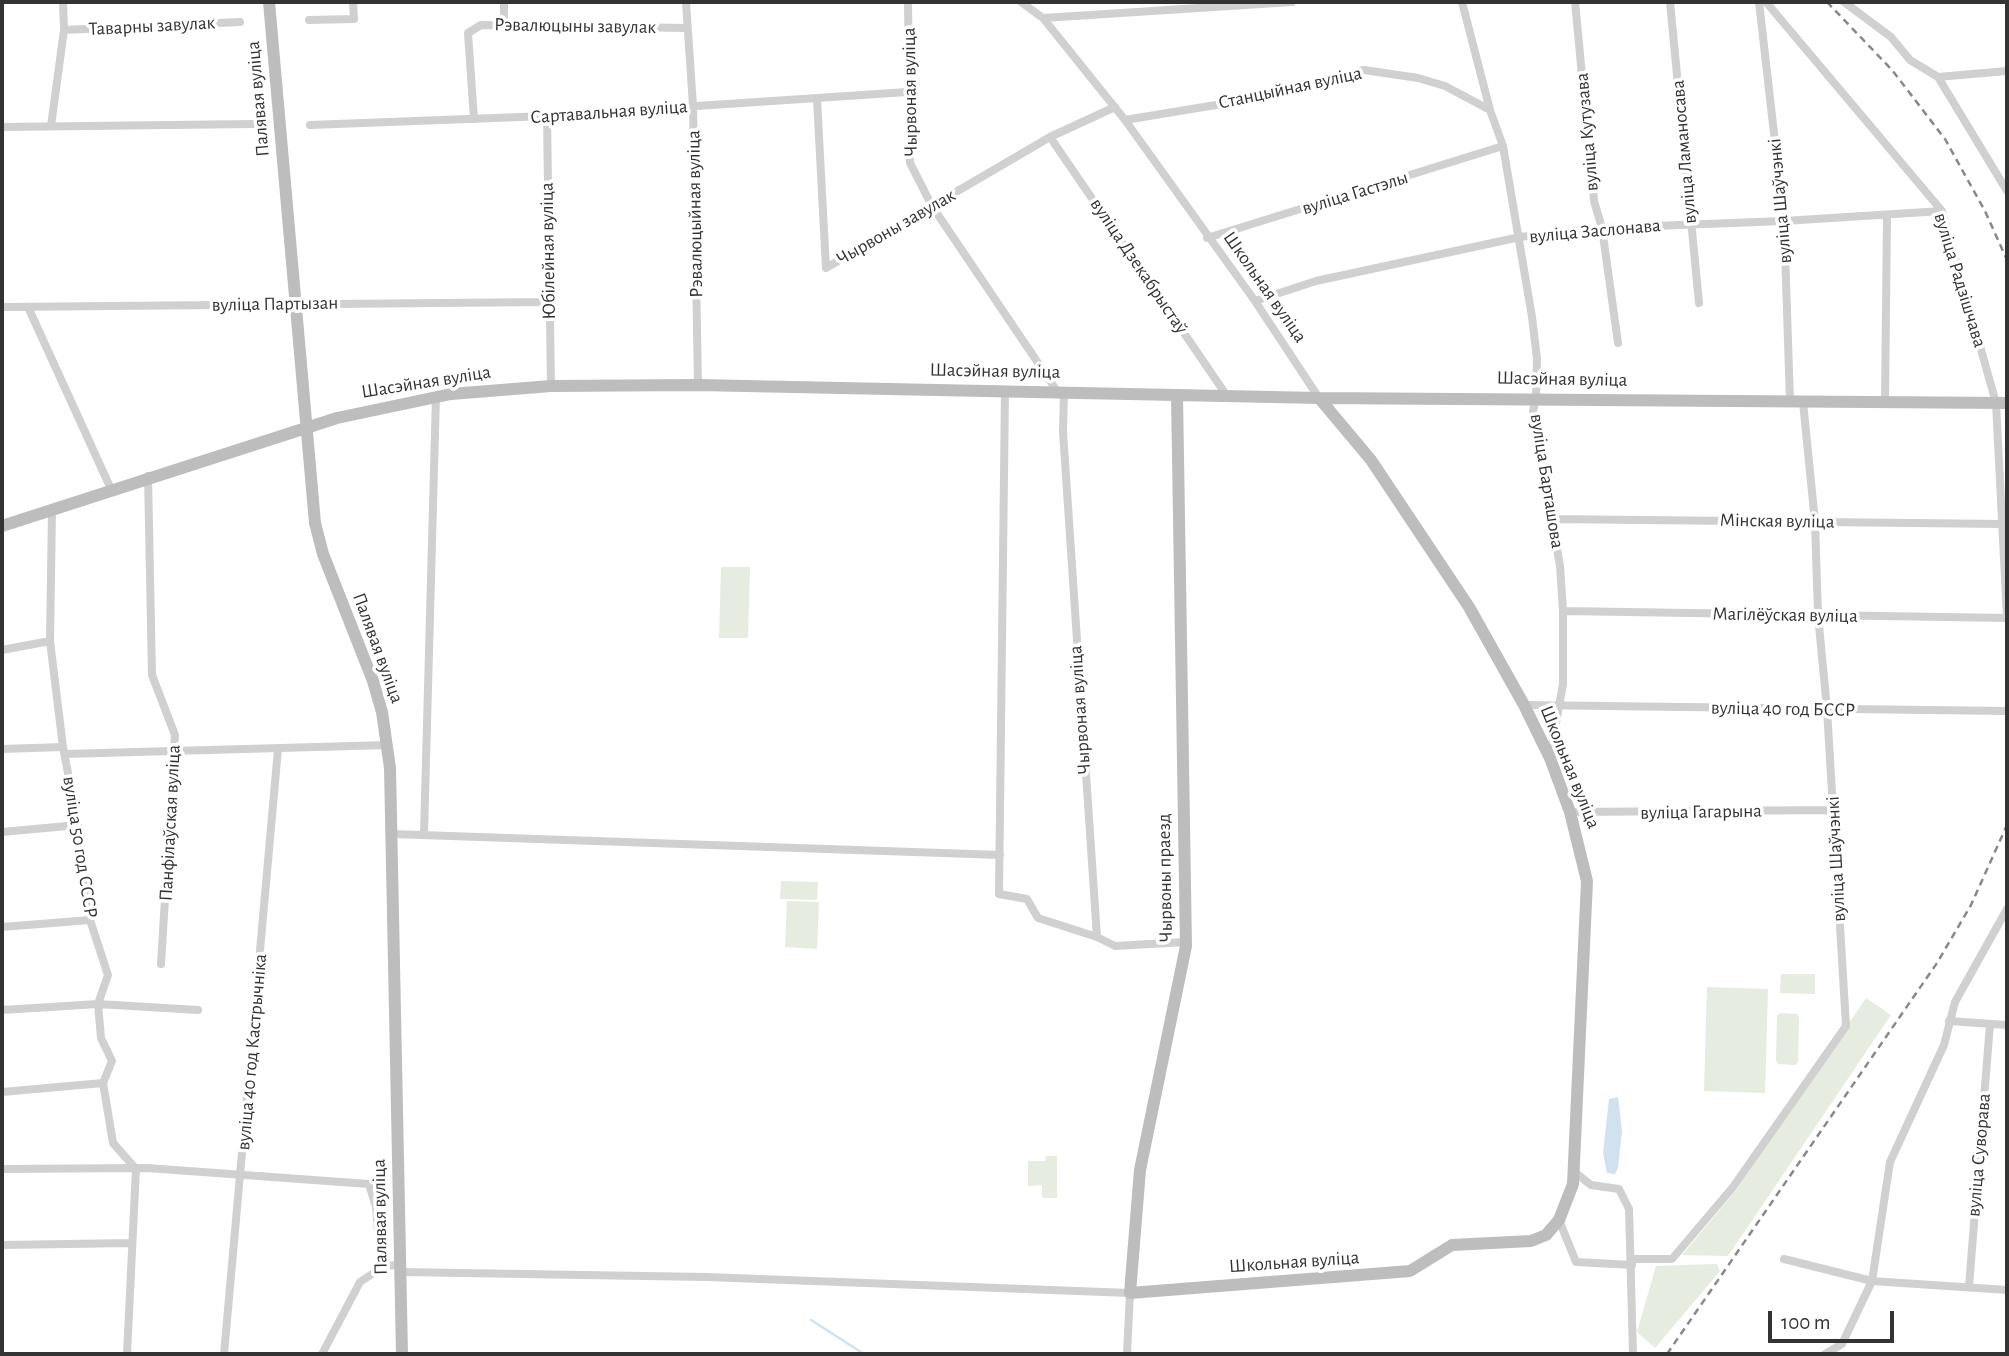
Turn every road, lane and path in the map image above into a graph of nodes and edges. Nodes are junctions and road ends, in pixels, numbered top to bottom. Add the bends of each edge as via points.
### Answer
1 (63, 2) edge
2 (269, 2) edge
3 (353, 2) edge
4 (504, 2) edge
5 (686, 2) edge
6 (908, 2) edge
7 (1021, 2) edge
8 (1292, 2) edge
9 (1462, 2) edge
10 (1575, 2) edge
11 (1670, 2) edge
12 (1759, 2) edge
13 (1766, 2) edge
14 (1844, 2) edge
15 (1043, 18) junction
16 (309, 20) dead end
17 (240, 22) dead end
18 (504, 24) junction
19 (687, 28) junction
20 (64, 30) junction
21 (2007, 71) edge
22 (1938, 76) junction
23 (907, 92) junction
24 (817, 99) junction
25 (693, 106) junction
26 (1115, 107) junction
27 (1490, 110) junction
28 (547, 116) junction
29 (474, 119) junction
30 (1125, 120) junction
31 (253, 124) dead end
32 (310, 125) dead end
33 (51, 126) junction
34 (2, 127) edge
35 (1050, 137) junction
36 (1503, 146) junction
37 (2007, 191) edge
38 (932, 206) junction
39 (1942, 211) junction
40 (1887, 216) junction
41 (1784, 221) junction
42 (1691, 224) junction
43 (1602, 228) junction
44 (1520, 237) junction
45 (1207, 238) junction
46 (1255, 301) junction
47 (548, 302) junction
48 (296, 303) junction
49 (1699, 303) dead end
50 (2, 307) edge
51 (28, 307) junction
52 (1618, 344) dead end
53 (698, 385) junction
54 (551, 386) junction
55 (1005, 391) junction
56 (1060, 391) junction
57 (1177, 395) junction
58 (436, 396) junction
59 (1227, 396) junction
60 (1319, 398) junction
61 (1536, 398) junction
62 (1885, 401) junction
63 (1796, 402) junction
64 (2002, 402) edge
65 (305, 427) junction
66 (148, 476) junction
67 (111, 489) junction
68 (52, 509) junction
69 (1552, 519) junction
70 (1815, 522) junction
71 (2002, 524) junction
72 (2, 526) edge
73 (1563, 611) junction
74 (1818, 615) junction
75 (2007, 618) edge
76 (50, 642) junction
77 (2, 650) edge
78 (1524, 705) junction
79 (1559, 706) junction
80 (1827, 709) junction
81 (2007, 711) edge
82 (388, 745) junction
83 (2, 749) edge
84 (278, 749) junction
85 (175, 750) junction
86 (64, 751) junction
87 (1550, 758) junction
88 (1833, 810) junction
89 (1570, 812) junction
90 (78, 825) junction
91 (2, 832) edge
92 (392, 834) junction
93 (424, 834) junction
94 (1000, 855) junction
95 (2007, 909) edge
96 (90, 920) junction
97 (2, 927) edge
98 (1097, 937) junction
99 (1186, 942) junction
100 (161, 964) dead end
101 (98, 1004) junction
102 (2, 1010) edge
103 (198, 1010) dead end
104 (1949, 1021) junction
105 (1990, 1024) junction
106 (2007, 1025) edge
107 (103, 1083) junction
108 (2, 1092) edge
109 (136, 1169) junction
110 (2, 1170) edge
111 (1573, 1171) junction
112 (242, 1175) junction
113 (1559, 1220) junction
114 (132, 1243) junction
115 (2, 1245) edge
116 (1784, 1259) dead end
117 (1632, 1262) junction
118 (384, 1266) junction
119 (400, 1268) junction
120 (1871, 1281) junction
121 (1969, 1286) junction
122 (2007, 1290) edge
123 (1130, 1293) junction
124 (127, 1354) edge
125 (224, 1354) edge
126 (322, 1354) edge
127 (402, 1354) edge
128 (1126, 1354) edge
129 (1633, 1354) edge
130 (1825, 1354) edge

1 - 20 street
2 - 48 street, Палявая вуліца
3 - 16 street via 354,19
4 - 18 street
5 - 19 street, Рэвалюцыйная вуліца
6 - 23 street, Чырвоная вуліца
7 - 15 street, Школьная вуліца
8 - 15 street
9 - 27 street, вуліца Барташова
10 - 43 street, вуліца Кутузава via 1594,201
11 - 42 street, вуліца Ламаносава
12 - 41 street, вуліца Шаўчэнкі
13 - 39 street, вуліца Радзішчава
14 - 22 street via 1891,37 1910,60
15 - 26 street, Школьная вуліца
17 - 20 street, Таварны завулак
18 - 19 street, Рэвалюцыны завулак
18 - 29 street, Рэвалюцыны завулак via 481,25 468,33
19 - 25 street, Рэвалюцыйная вуліца
20 - 33 street
21 - 22 street
22 - 37 street
23 - 24 street, Сартавальная вуліца
23 - 38 street, Чырвоная вуліца via 910,163
24 - 25 street, Сартавальная вуліца
24 - 38 street, Чырвоны завулак via 826,268
25 - 28 street, Сартавальная вуліца
25 - 53 street, Рэвалюцыйная вуліца
26 - 30 street, Школьная вуліца
26 - 35 street, Чырвоны завулак
27 - 30 street, Станцыйная вуліца via 1445,86 1364,70 1246,100
27 - 36 street, вуліца Барташова
28 - 29 street, Сартавальная вуліца
28 - 47 street, Юбілейная вуліца
29 - 32 street, Сартавальная вуліца
30 - 45 street, Школьная вуліца
31 - 33 street
33 - 34 street
35 - 38 street, Чырвоны завулак
35 - 59 street, вуліца Дзекабрыстаў
36 - 44 street, вуліца Барташова
36 - 45 street, вуліца Гастэлы
38 - 56 street, Чырвоная вуліца
39 - 40 street, вуліца Заслонава
39 - 64 street, вуліца Радзішчава
40 - 41 street, вуліца Заслонава
40 - 62 street
41 - 42 street, вуліца Заслонава
41 - 63 street, вуліца Шаўчэнкі
42 - 43 street, вуліца Заслонава
42 - 49 street, вуліца Ламаносава
43 - 44 street, вуліца Заслонава
43 - 52 street, вуліца Кутузава
44 - 46 street, вуліца Заслонава via 1316,281
44 - 61 street, вуліца Барташова via 1537,359
45 - 46 street, Школьная вуліца
46 - 60 street, Школьная вуліца
47 - 48 street, вуліца Партызан
47 - 54 street, Юбілейная вуліца
48 - 51 street, вуліца Партызан
48 - 65 street, Палявая вуліца
50 - 51 street, вуліца Партызан
51 - 67 street
53 - 54 street, Шасэйная вуліца
53 - 55 street, Шасэйная вуліца
54 - 58 street, Шасэйная вуліца
55 - 56 street, Шасэйная вуліца
55 - 94 street
56 - 57 street, Шасэйная вуліца
56 - 98 street, Чырвоная вуліца
57 - 59 street, Шасэйная вуліца
57 - 99 street, Чырвоны праезд
58 - 65 street, Шасэйная вуліца
58 - 93 street
59 - 60 street, Шасэйная вуліца
60 - 61 street, Шасэйная вуліца
60 - 78 street, Школьная вуліца via 1371,460 1438,558
61 - 63 street, Шасэйная вуліца
61 - 69 street, вуліца Барташова via 1535,428
62 - 63 street, Шасэйная вуліца
62 - 64 street, Шасэйная вуліца
63 - 70 street, вуліца Шаўчэнкі
64 - 71 street, вуліца Радзішчава
65 - 66 street, Шасэйная вуліца
65 - 82 street, Палявая вуліца via 312,502 323,554 365,656
66 - 67 street, Шасэйная вуліца
66 - 85 street, Панфілаўская вуліца via 152,675 175,735
67 - 68 street, Шасэйная вуліца
68 - 72 street, Шасэйная вуліца
68 - 76 street, вуліца 50 год СССР
69 - 70 street, Мінская вуліца
69 - 73 street, вуліца Барташова
70 - 71 street, Мінская вуліца
70 - 74 street, вуліца Шаўчэнкі
71 - 75 street, вуліца Радзішчава
73 - 74 street, Магілёўская вуліца
73 - 79 street, вуліца Барташова
74 - 75 street, Магілёўская вуліца
74 - 80 street, вуліца Шаўчэнкі
76 - 77 street
76 - 86 street, вуліца 50 год СССР
78 - 79 street, вуліца 40 год БССР
78 - 87 street, Школьная вуліца
79 - 80 street, вуліца 40 год БССР
79 - 87 street, вуліца Барташова
80 - 81 street, вуліца 40 год БССР
80 - 88 street, вуліца Шаўчэнкі
82 - 84 street
82 - 92 street, Палявая вуліца
83 - 86 street
84 - 85 street
84 - 112 street, вуліца 40 год Кастрычніка
85 - 86 street
85 - 100 street, Панфілаўская вуліца
86 - 90 street, вуліца 50 год СССР
87 - 89 street, Школьная вуліца
88 - 89 street, вуліца Гагарына
88 - 117 street, вуліца Шаўчэнкі via 1846,1026 1733,1187 1672,1259
89 - 111 street, Школьная вуліца via 1587,881
90 - 91 street
90 - 96 street, вуліца 50 год СССР
92 - 93 street
92 - 119 street, Палявая вуліца
93 - 94 street
94 - 98 street via 999,894 1027,900 1038,918
95 - 104 street
96 - 97 street
96 - 101 street, вуліца 50 год СССР via 108,975
98 - 99 street via 1115,946
99 - 123 street, Чырвоны праезд via 1140,1170
101 - 102 street
101 - 103 street
101 - 107 street, вуліца 50 год СССР via 101,1038 112,1061
104 - 105 street
104 - 120 street via 1944,1045 1890,1162
105 - 106 street
105 - 121 street, вуліца Суворава
107 - 108 street
107 - 109 street, вуліца 50 год СССР via 113,1143
109 - 110 street
109 - 112 street
109 - 114 street
111 - 113 street, Школьная вуліца via 1569,1200
111 - 117 street via 1591,1185 1619,1188 1629,1209
112 - 118 street via 369,1184
112 - 125 street, вуліца 40 год Кастрычніка
113 - 117 street via 1576,1262
113 - 123 street, Школьная вуліца via 1546,1235 1531,1241 1452,1245 1410,1271 1387,1275
114 - 115 street
114 - 124 street
116 - 120 street
117 - 129 street
118 - 119 street
118 - 126 street via 360,1283
119 - 123 street
119 - 127 street, Палявая вуліца
120 - 121 street
120 - 130 street via 1842,1344
121 - 122 street
123 - 128 street, Чырвоны праезд

